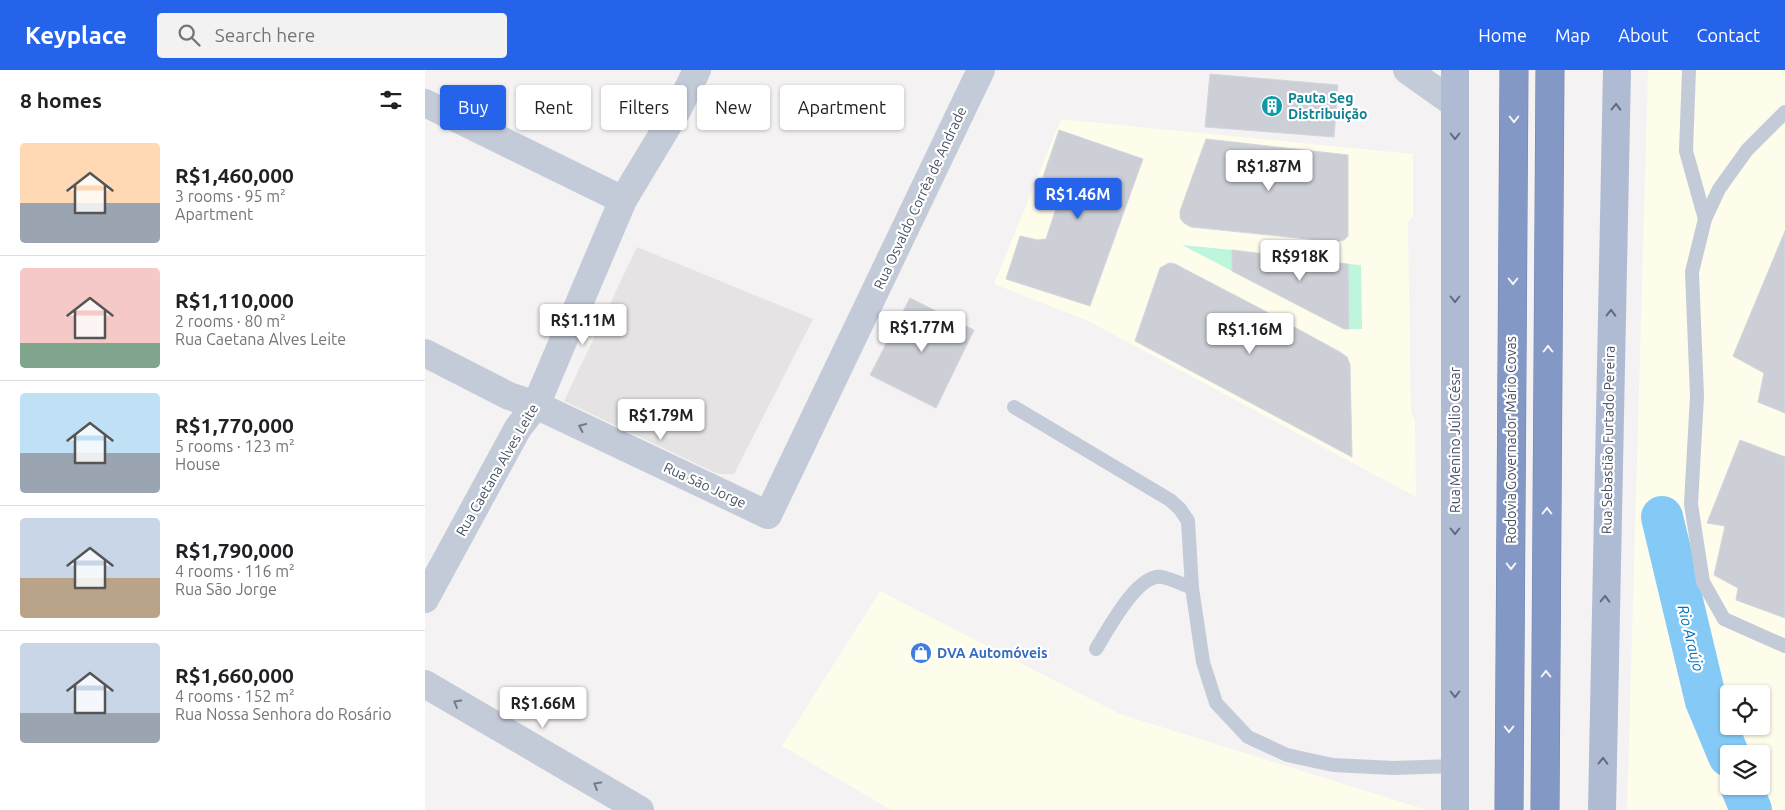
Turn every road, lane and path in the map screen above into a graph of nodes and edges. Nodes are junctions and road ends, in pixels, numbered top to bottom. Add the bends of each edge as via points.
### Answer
1 (697, 70) edge
2 (981, 70) edge
3 (1407, 70) edge
4 (1455, 70) edge
5 (1514, 70) edge
6 (1550, 70) edge
7 (1566, 70) edge
8 (1617, 70) edge
9 (1689, 70) edge
10 (425, 103) edge
11 (1455, 104) junction
12 (1785, 112) edge
13 (623, 200) junction
14 (1549, 213) junction
15 (1705, 219) junction
16 (425, 353) edge
17 (536, 405) junction
18 (1013, 407) dead end
19 (769, 515) joint
20 (1192, 588) junction
21 (425, 599) edge
22 (1785, 646) edge
23 (1096, 649) dead end
24 (425, 684) edge
25 (1455, 766) junction
26 (639, 810) edge
27 (1455, 810) edge
28 (1509, 810) edge
29 (1545, 810) edge
30 (1602, 810) edge

1 - 13 street, Rua Caetana Alves Leite via 679,107
2 - 19 street, Rua Osvaldo Corrêa de Andrade
3 - 11 street
4 - 11 main road, Rua Menino Júlio César
5 -> 28 highway, Rodovia Governador Mário Covas
6 - 14 highway
7 - 14 highway
30 -> 8 main road, Rua Sebastião Furtado Pereira
9 - 15 lane via 1686,151
10 - 13 street
11 -> 25 main road, Rua Menino Júlio César
12 - 15 lane via 1747,150 1719,189
13 - 17 street, Rua Caetana Alves Leite
29 -> 14 highway
15 - 22 lane via 1692,272 1697,396 1691,504 1703,582 1723,619
16 - 17 street, Rua São Jorge via 509,396
19 -> 17 street, Rua São Jorge
17 - 21 street, Rua Caetana Alves Leite via 518,428
18 - 20 lane via 1180,509 1188,521
20 - 23 lane via 1161,577 1149,578 1137,587
20 - 25 lane via 1203,662 1216,703 1248,737 1287,756 1333,765 1393,768
26 -> 24 street
25 - 27 main road, Rua Menino Júlio César

